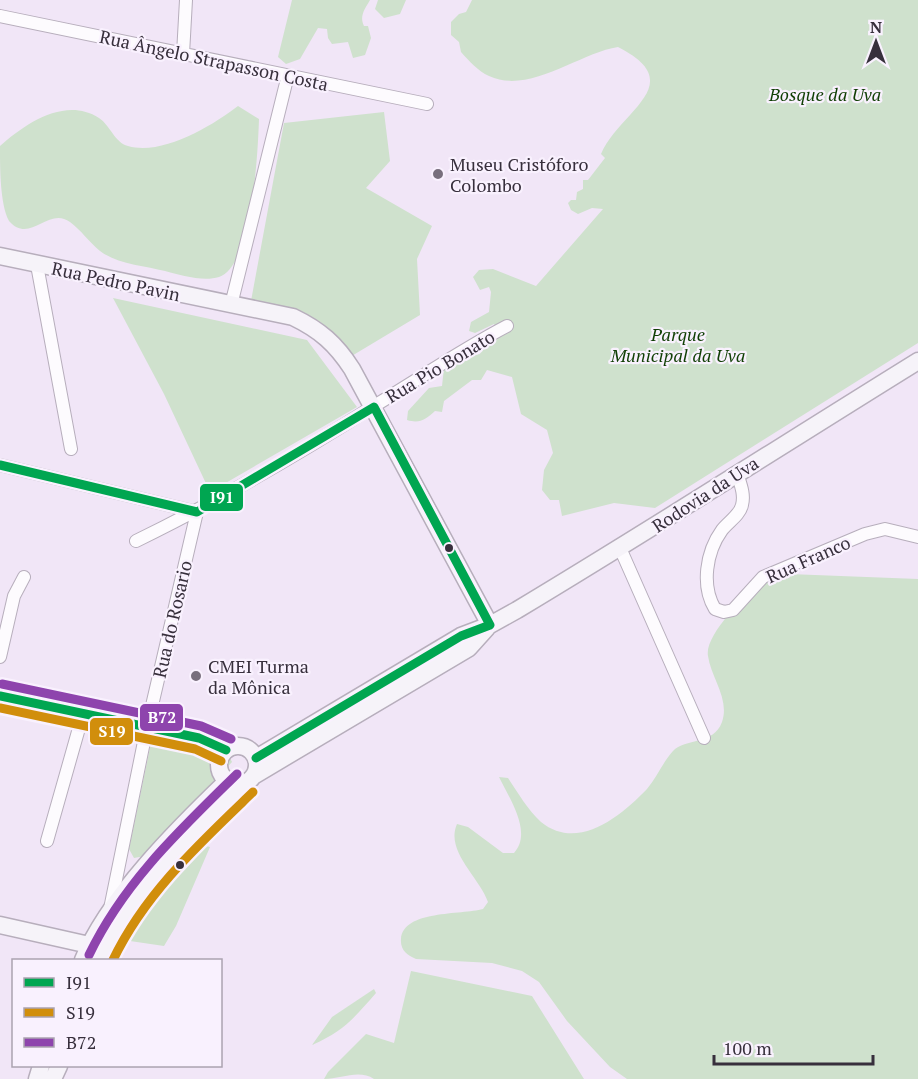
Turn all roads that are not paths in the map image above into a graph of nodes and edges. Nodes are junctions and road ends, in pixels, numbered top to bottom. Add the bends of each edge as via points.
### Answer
1 (186, 0) edge
2 (0, 16) edge
3 (183, 54) junction
4 (288, 75) junction
5 (427, 104) dead end
6 (0, 256) edge
7 (37, 265) junction
8 (231, 305) junction
9 (507, 326) dead end
10 (918, 361) edge
11 (374, 407) junction
12 (71, 449) dead end
13 (0, 465) edge
14 (737, 473) junction
15 (197, 512) junction
16 (918, 537) edge
17 (136, 541) dead end
18 (620, 548) junction
19 (24, 577) dead end
20 (490, 625) junction
21 (0, 657) edge
22 (0, 696) edge
23 (83, 714) junction
24 (147, 727) junction
25 (704, 738) dead end
26 (226, 750) junction
27 (252, 772) junction
28 (227, 781) junction
29 (47, 841) dead end
30 (109, 913) junction
31 (0, 925) edge
32 (98, 952) edge

1 - 3 street
2 - 3 street, Rua Ângelo Strapasson Costa
3 - 4 street, Rua Ângelo Strapasson Costa
4 - 5 street, Rua Ângelo Strapasson Costa
4 - 8 street
6 - 7 street, Rua Pedro Pavin
7 - 8 street, Rua Pedro Pavin
7 - 12 street
8 - 11 street, Rua Pedro Pavin via 293,317 314,327 339,349
9 - 11 street, Rua Pio Bonato via 466,347
10 - 14 street, Rodovia da Uva
11 - 15 street, Rua Pio Bonato
11 - 20 street, Rua Pedro Pavin
13 - 15 street
14 - 16 street, Rua Franco via 742,506 718,539 707,574 707,595 715,609 733,610 763,577 865,534 885,529
14 - 18 street, Rodovia da Uva
15 - 17 street, Rua Pio Bonato
15 - 24 street, Rua do Rosario
18 - 20 street, Rodovia da Uva
18 - 25 street
19 - 21 street via 14,596
20 - 27 street, Rodovia da Uva via 461,636
22 - 23 street
23 - 24 street
23 - 29 street
24 - 26 street via 199,738
24 - 30 street, Rua do Rosario
26 - 27 street via 243,747
26 - 28 street via 219,766
27 - 28 street
27 - 32 street, Rodovia da Uva via 153,878
28 - 30 street, Rodovia da Uva via 144,869
30 - 32 street, Rodovia da Uva
31 - 32 street

